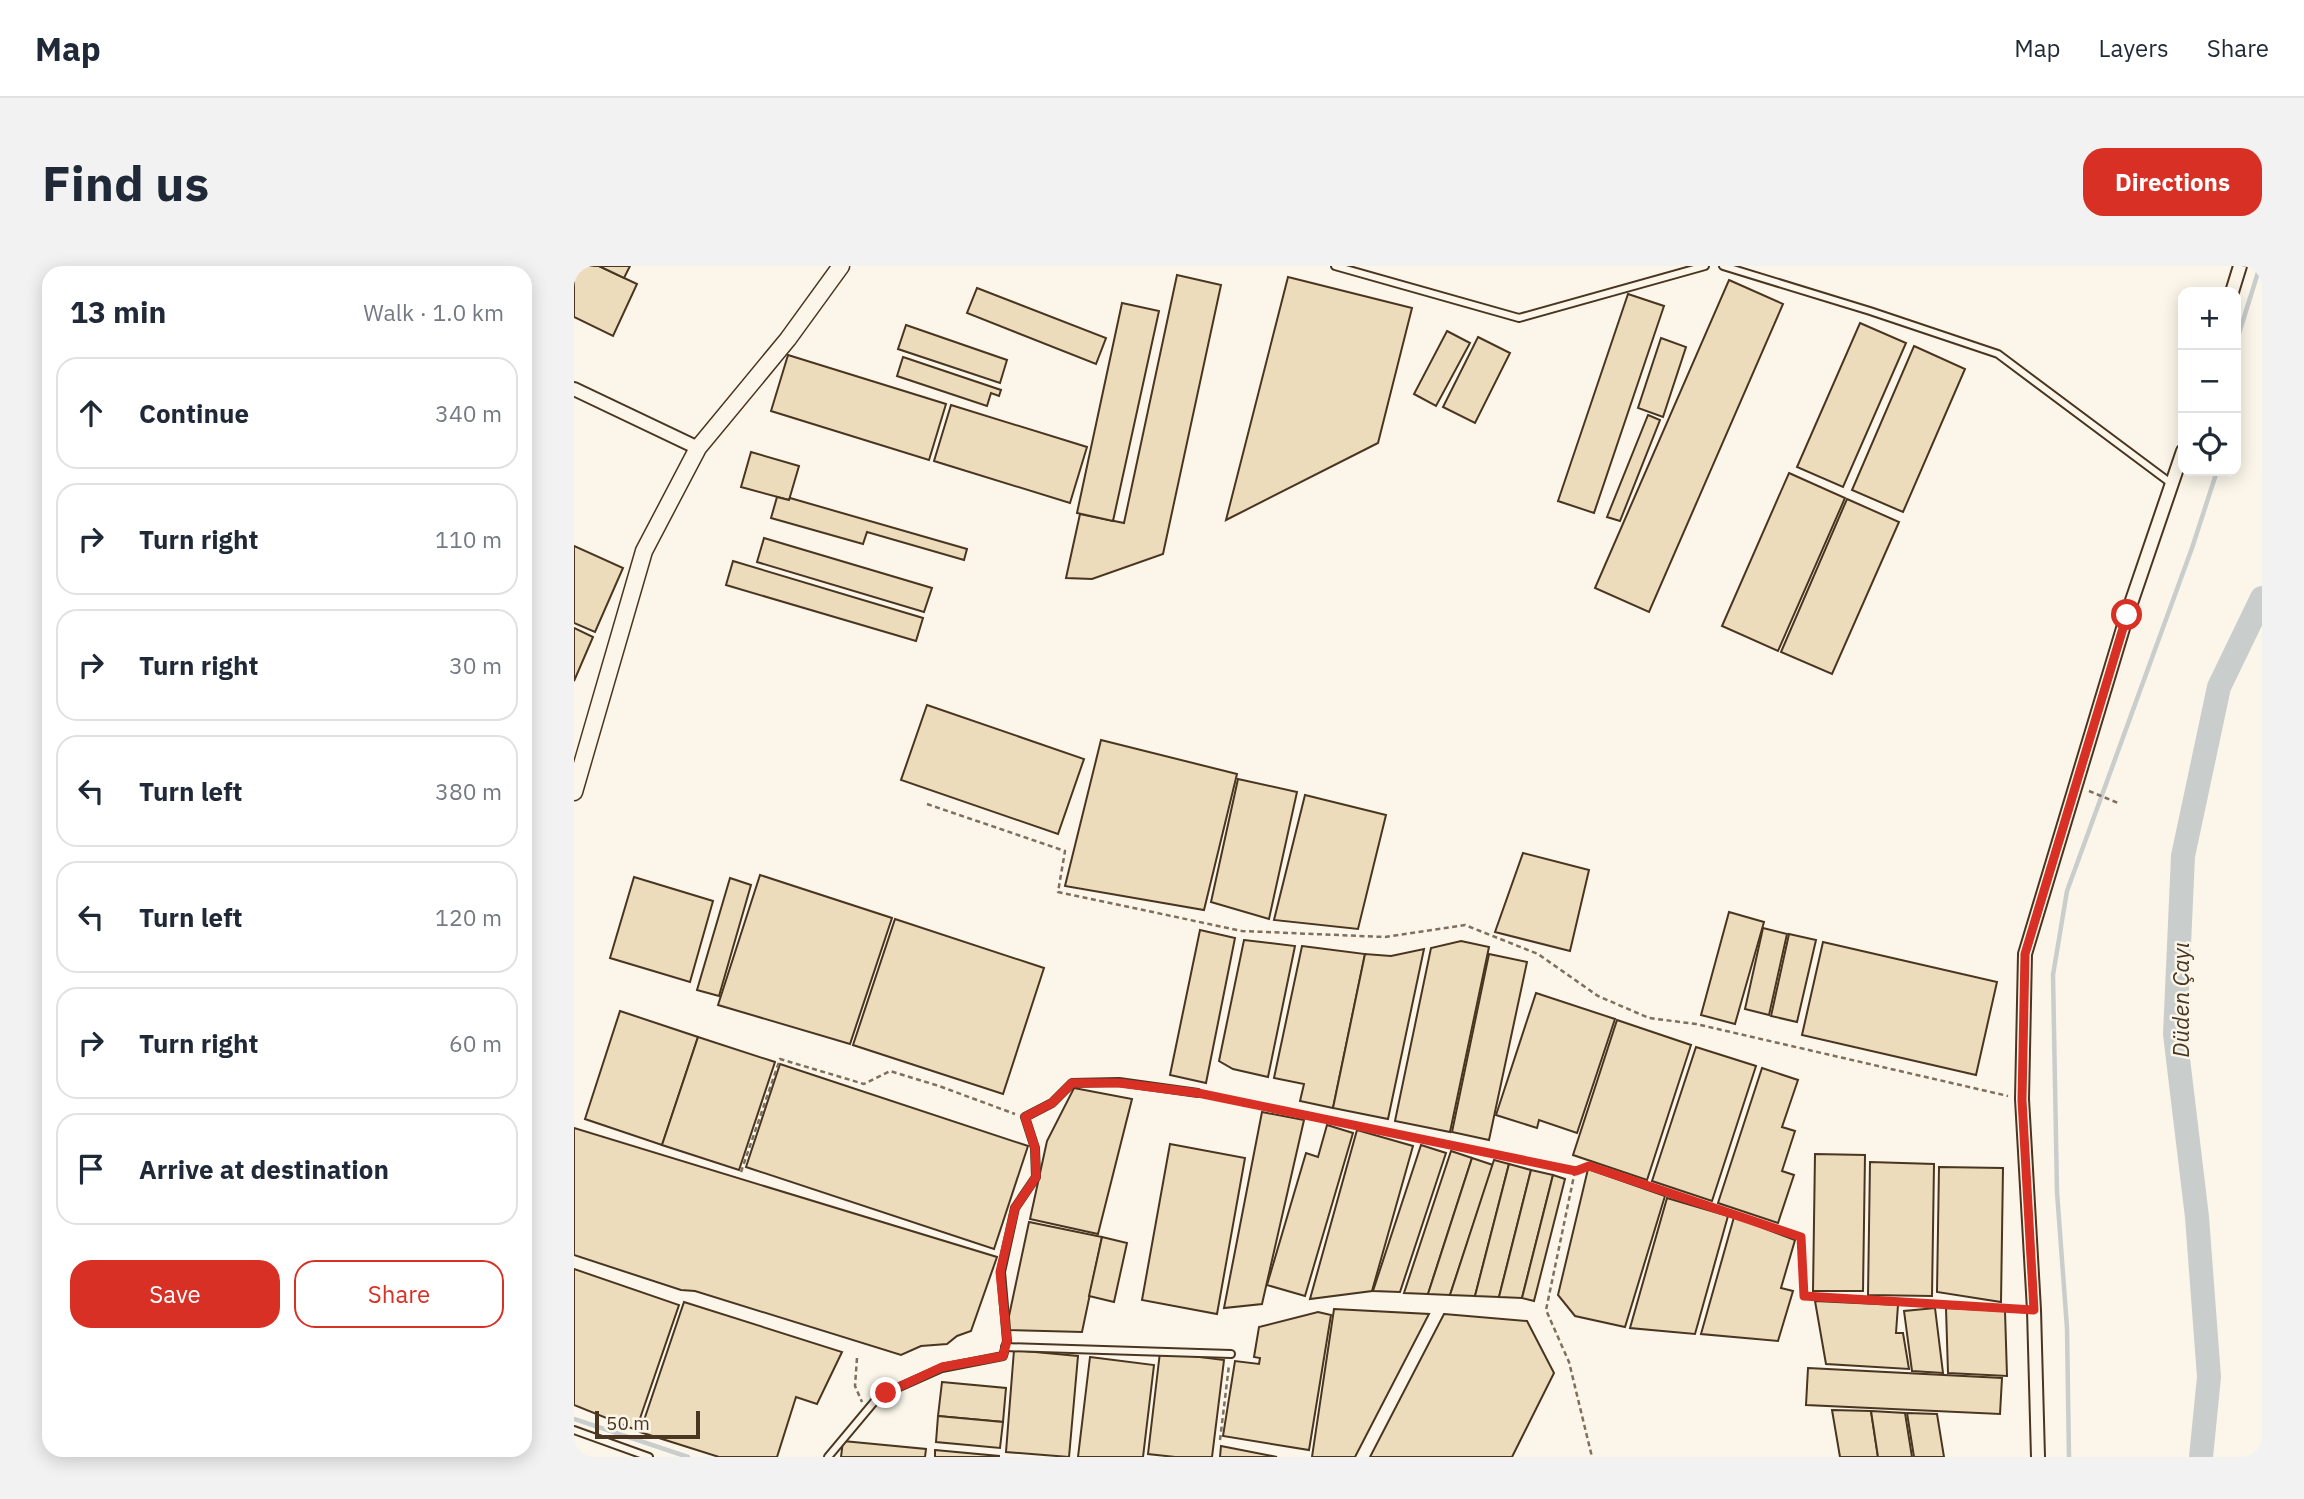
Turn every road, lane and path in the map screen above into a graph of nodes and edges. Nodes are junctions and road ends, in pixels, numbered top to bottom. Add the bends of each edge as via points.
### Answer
1 (841, 266) edge
2 (1335, 266) edge
3 (1705, 266) edge
4 (1723, 266) edge
5 (2240, 266) edge
6 (1345, 267) edge
7 (2234, 287) edge
8 (574, 389) edge
9 (698, 448) junction
10 (2178, 468) edge
11 (2173, 485) junction
12 (574, 792) edge
13 (2092, 792) dead end
14 (2118, 803) dead end
15 (927, 804) dead end
16 (1198, 1093) joint
17 (2022, 1100) junction
18 (1025, 1117) junction
19 (1576, 1171) junction
20 (741, 1172) dead end
21 (2034, 1310) junction
22 (1005, 1347) junction
23 (1231, 1354) joint
24 (856, 1358) dead end
25 (866, 1412) junction
26 (574, 1430) edge
27 (1220, 1440) dead end
28 (649, 1457) edge
29 (828, 1457) edge
30 (1592, 1457) edge
31 (2038, 1457) edge

1 - 9 street via 788,340
2 - 6 lane
3 - 6 lane via 1519,318
4 - 11 lane via 1998,354
5 - 7 street
8 - 9 street
9 - 12 street via 644,551
10 - 11 street
11 - 17 street via 2127,615 2025,954
13 - 14 path
15 - 17 path via 1065,851 1058,892 1242,931 1385,937 1465,926 1538,954 1598,996 1649,1018 1696,1024
16 - 18 lane via 1119,1083 1072,1083 1052,1103
16 - 19 path
17 - 21 street
18 - 20 path via 890,1071 864,1084 780,1059
18 - 22 lane via 1035,1148 1036,1177 1015,1208 1000,1272
19 - 21 path via 1589,1166 1801,1237 1804,1296
19 - 30 path via 1546,1310 1569,1362
21 - 31 street
22 - 23 lane
22 - 25 lane via 1003,1356 942,1367 886,1393
23 - 27 path
24 - 25 path via 855,1386
25 - 29 lane
26 - 28 lane

